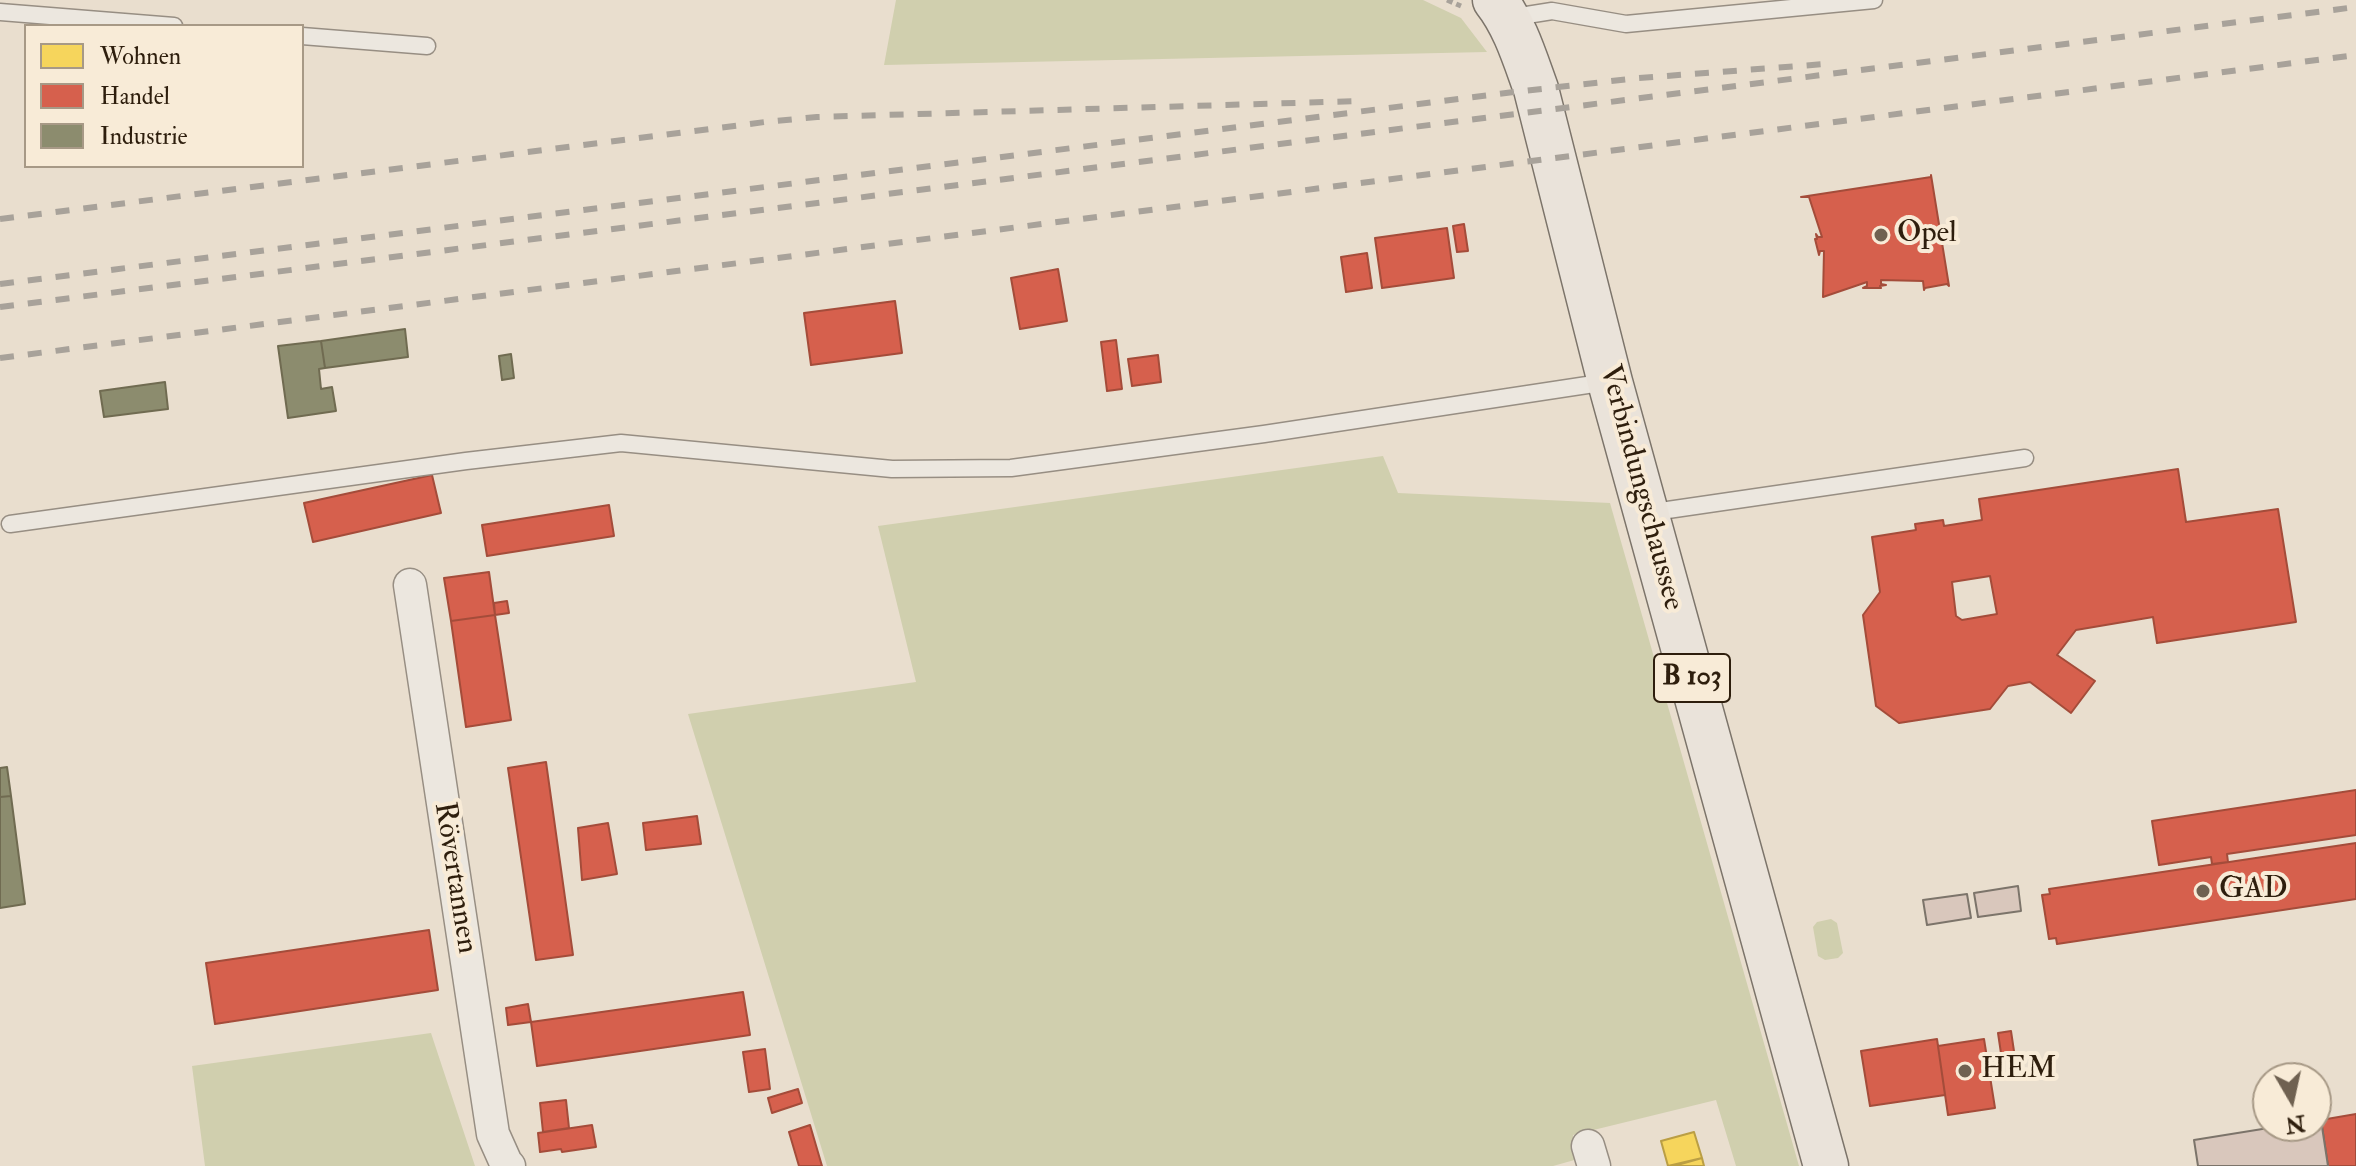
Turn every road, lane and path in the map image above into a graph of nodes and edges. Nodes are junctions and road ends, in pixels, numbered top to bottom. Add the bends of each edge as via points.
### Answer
1 (1874, 0) edge
2 (1500, 9) edge
3 (0, 12) edge
4 (149, 24) edge
5 (304, 36) edge
6 (427, 46) dead end
7 (1610, 382) junction
8 (2025, 458) dead end
9 (1646, 513) junction
10 (10, 524) dead end
11 (410, 585) dead end
12 (509, 1166) edge
13 (1826, 1166) edge

1 - 2 lane via 1626,24 1552,11
2 - 7 main road, Verbindungschaussee / B 103 via 1536,89
3 - 4 lane
5 - 6 lane
7 - 9 main road, Verbindungschaussee / B 103
7 - 10 lane via 1011,468 892,469 621,443
8 - 9 lane
9 - 13 main road, Verbindungschaussee / B 103
11 - 12 street, Rövertannen via 493,1134

